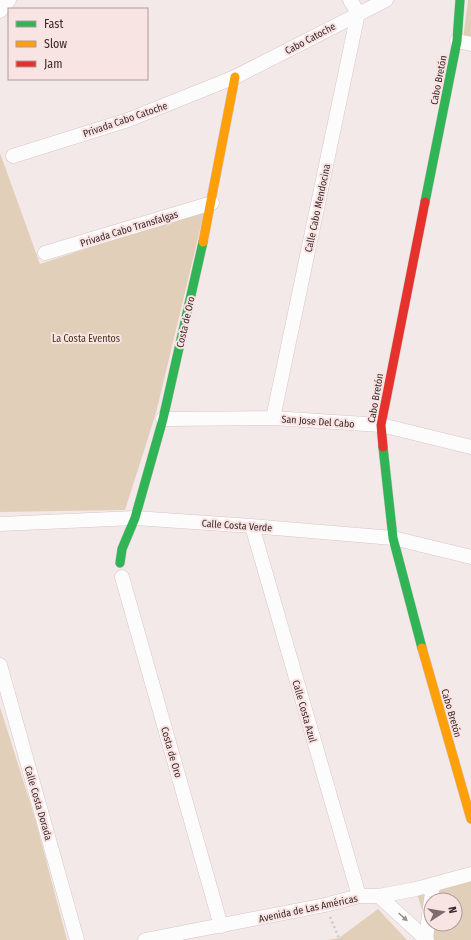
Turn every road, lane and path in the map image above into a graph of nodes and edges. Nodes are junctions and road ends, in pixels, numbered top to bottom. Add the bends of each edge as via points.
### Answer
1 (9, 0) edge
2 (350, 0) edge
3 (386, 0) edge
4 (460, 0) edge
5 (0, 11) edge
6 (358, 13) junction
7 (457, 41) junction
8 (471, 44) edge
9 (235, 77) junction
10 (13, 156) dead end
11 (212, 203) junction
12 (45, 254) dead end
13 (274, 418) junction
14 (163, 419) junction
15 (381, 425) junction
16 (471, 447) edge
17 (135, 518) junction
18 (0, 524) edge
19 (252, 526) junction
20 (393, 538) junction
21 (471, 557) edge
22 (120, 563) dead end
23 (122, 577) dead end
24 (1, 670) edge
25 (471, 818) edge
26 (471, 874) edge
27 (433, 885) junction
28 (359, 896) junction
29 (379, 896) junction
30 (325, 905) junction
31 (221, 926) junction
32 (426, 939) edge
33 (77, 940) edge
34 (145, 940) edge
35 (344, 940) edge

1 - 5 street
2 - 6 street
3 - 6 street, Cabo Catoche
4 - 7 street, Cabo Bretón
6 - 9 street, Cabo Catoche
6 - 13 street, Calle Cabo Mendocina
7 - 8 street
7 - 15 street, Cabo Bretón
9 - 10 street, Privada Cabo Catoche via 128,120
9 - 11 street, Costa de Oro
11 - 12 street, Privada Cabo Transfalgas
11 - 14 street, Costa de Oro
13 - 14 street, San Jose Del Cabo
13 - 15 street, San Jose Del Cabo
14 - 17 street, Costa de Oro
15 - 16 street, San Jose Del Cabo
15 - 20 street, Cabo Bretón
17 - 18 street, Calle Costa Verde
17 - 19 street, Calle Costa Verde
17 - 22 street, Costa de Oro via 122,549
19 - 20 street, Calle Costa Verde
19 - 28 street, Calle Costa Azul
20 - 21 street, Calle Costa Verde
20 - 25 street, Cabo Bretón
23 - 31 street, Costa de Oro
24 - 33 street, Calle Costa Dorada
26 - 27 street, Avenida de Las Américas
27 - 29 street, Avenida de Las Américas
27 - 32 street
28 - 29 street, Avenida de Las Américas
28 - 30 street, Avenida de Las Américas
29 -> 32 street
30 - 31 street, Avenida de Las Américas
30 - 35 path via 339,938
31 - 34 street, Avenida de Las Américas

